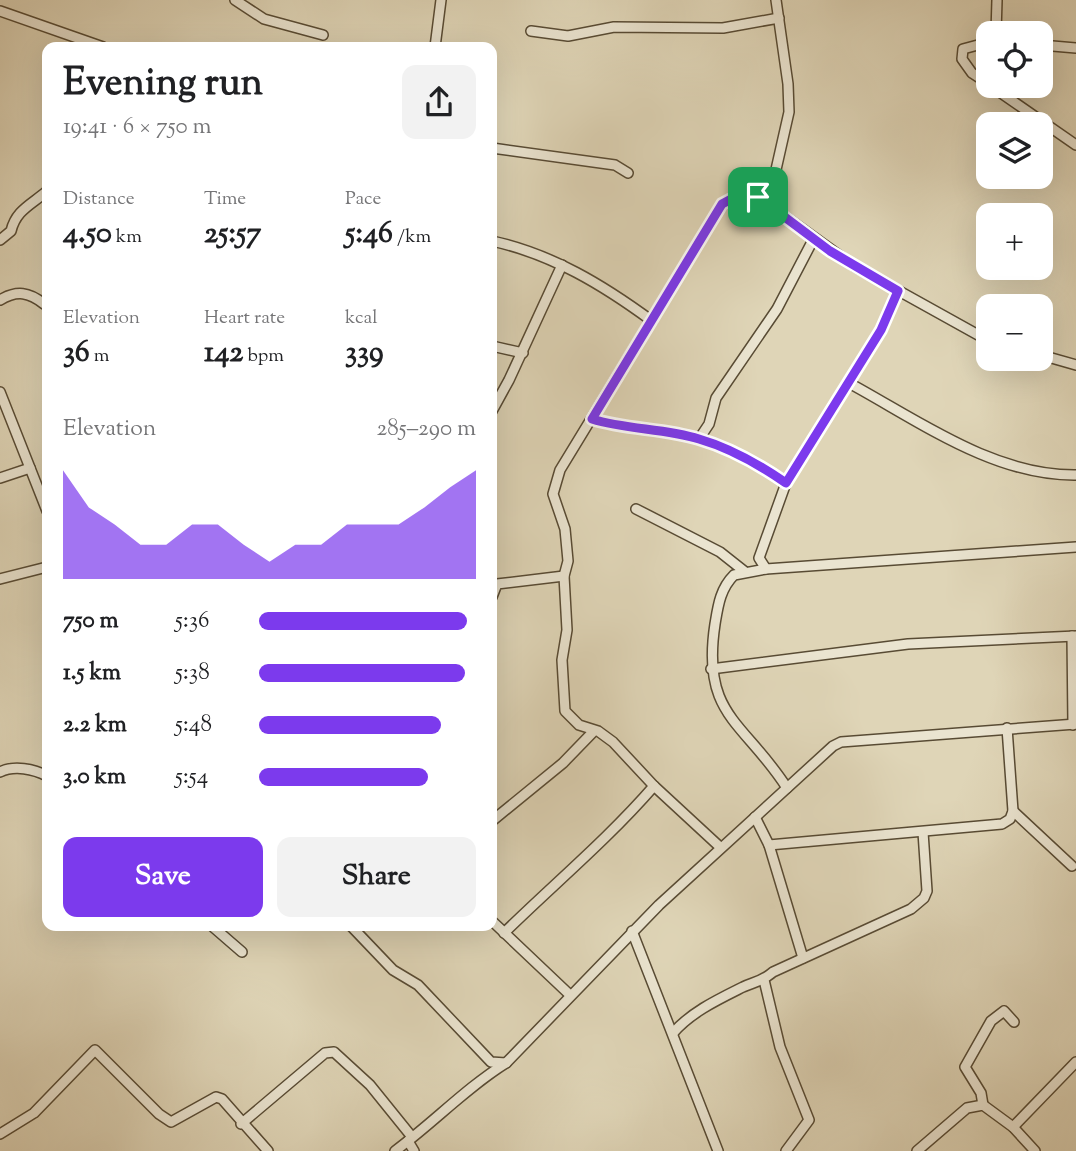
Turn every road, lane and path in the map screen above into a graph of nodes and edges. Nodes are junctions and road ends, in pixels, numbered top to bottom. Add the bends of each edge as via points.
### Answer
1 (235, 0) edge
2 (441, 0) edge
3 (776, 0) edge
4 (997, 0) edge
5 (0, 11) edge
6 (779, 18) junction
7 (996, 21) edge
8 (531, 31) dead end
9 (323, 34) dead end
10 (89, 42) edge
11 (436, 42) edge
12 (976, 46) edge
13 (1053, 46) edge
14 (1076, 48) edge
15 (976, 76) edge
16 (1009, 98) edge
17 (1076, 145) edge
18 (497, 149) edge
19 (628, 173) dead end
20 (42, 196) edge
21 (758, 197) junction
22 (814, 238) junction
23 (0, 240) edge
24 (497, 243) edge
25 (562, 265) junction
26 (898, 291) junction
27 (0, 300) edge
28 (42, 302) edge
29 (652, 321) junction
30 (976, 334) edge
31 (497, 347) edge
32 (523, 353) junction
33 (1053, 358) edge
34 (1076, 365) edge
35 (849, 383) junction
36 (0, 392) edge
37 (497, 402) edge
38 (592, 419) junction
39 (699, 439) junction
40 (30, 468) junction
41 (1076, 475) edge
42 (0, 478) edge
43 (786, 483) junction
44 (42, 498) edge
45 (636, 509) dead end
46 (1076, 547) edge
47 (42, 568) edge
48 (766, 569) junction
49 (744, 571) junction
50 (565, 576) junction
51 (0, 579) edge
52 (497, 584) edge
53 (1074, 636) edge
54 (711, 668) junction
55 (1074, 724) edge
56 (579, 725) junction
57 (1007, 728) junction
58 (593, 732) junction
59 (583, 743) junction
60 (0, 772) edge
61 (42, 774) edge
62 (654, 786) junction
63 (787, 788) junction
64 (1013, 811) junction
65 (497, 817) edge
66 (755, 817) junction
67 (923, 832) junction
68 (769, 845) junction
69 (720, 847) junction
70 (1072, 866) dead end
71 (497, 926) edge
72 (218, 931) edge
73 (356, 931) edge
74 (632, 932) junction
75 (504, 933) junction
76 (242, 953) dead end
77 (803, 958) junction
78 (764, 980) junction
79 (570, 995) junction
80 (1014, 1022) dead end
81 (673, 1032) junction
82 (1076, 1062) edge
83 (506, 1063) junction
84 (983, 1105) junction
85 (241, 1124) junction
86 (1013, 1127) junction
87 (0, 1134) edge
88 (410, 1139) junction
89 (268, 1151) edge
90 (395, 1151) edge
91 (414, 1151) edge
92 (718, 1151) edge
93 (786, 1151) edge
94 (917, 1151) edge
95 (1035, 1151) edge

1 - 9 street via 264,19
2 - 11 street
3 - 6 street
4 - 7 street
5 - 10 street
6 - 8 street via 723,28 614,27 569,36
6 - 21 street via 789,112 775,174
12 - 15 street via 964,49 962,59
13 - 14 street
16 - 17 street
18 - 19 street via 615,165
20 - 23 street via 21,209 11,232
21 - 22 street
21 - 29 street via 737,196 722,204
22 - 26 street
22 - 39 street via 777,309 716,398
24 - 25 street
25 - 29 street via 606,286
25 - 32 street
26 - 30 street
26 - 35 street
27 - 28 street via 20,292
29 - 38 street
31 - 32 street
32 - 37 street
33 - 34 street
35 - 41 street via 960,443 1022,470
35 - 43 street
36 - 40 street
38 - 39 street
38 - 50 street via 560,470 553,494 565,529
39 - 43 street via 760,465
40 - 42 street
40 - 44 street
43 - 48 street via 760,558
45 - 49 street via 716,550
46 - 48 street
47 - 51 street
48 - 49 street
49 - 54 street via 728,581 718,602
50 - 52 street
50 - 56 street via 565,711
53 - 54 street via 908,644
53 - 55 street
54 - 63 street via 715,691 726,712
55 - 57 street
56 - 58 street
56 - 59 street
57 - 63 street via 841,742
57 - 64 street
58 - 59 street
58 - 62 street via 613,742
59 - 65 street
60 - 61 street via 8,768
62 - 69 street
62 - 75 street via 606,839
63 - 66 street
64 - 67 street via 1002,824
64 - 70 street
66 - 68 street
66 - 69 street
67 - 68 street
67 - 77 street via 924,898 911,909
68 - 77 street
69 - 74 street
71 - 75 street
72 - 76 street
73 - 83 street via 393,970 418,985 491,1062
74 - 79 street
74 - 81 street
75 - 79 street
77 - 78 street
78 - 81 street via 708,1006
78 - 93 street via 780,1047 809,1120
79 - 83 street
80 - 84 street via 1004,1011 991,1021 965,1067
81 - 92 street
82 - 86 street
83 - 88 street
84 - 86 street
84 - 94 street via 967,1108
85 - 87 street via 216,1097 171,1122 95,1050 34,1113
85 - 88 street via 325,1053 334,1052 370,1085
85 - 89 street
86 - 95 street
88 - 90 street
88 - 91 street

